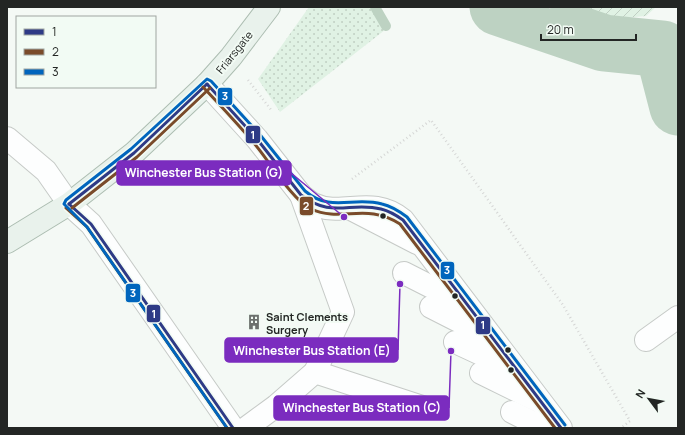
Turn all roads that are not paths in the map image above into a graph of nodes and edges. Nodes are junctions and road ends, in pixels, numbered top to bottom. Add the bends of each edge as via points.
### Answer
1 (269, 7) edge
2 (207, 84) junction
3 (7, 138) edge
4 (301, 194) junction
5 (69, 204) junction
6 (377, 239) dead end
7 (7, 242) edge
8 (404, 273) dead end
9 (445, 274) junction
10 (470, 306) junction
11 (431, 307) dead end
12 (678, 317) edge
13 (495, 340) junction
14 (646, 340) dead end
15 (455, 342) dead end
16 (315, 372) junction
17 (518, 372) junction
18 (481, 373) dead end
19 (541, 402) junction
20 (425, 408) dead end
21 (512, 412) dead end
22 (233, 428) edge
23 (246, 428) edge
24 (544, 428) edge
25 (561, 428) edge

1 - 2 main road, Friarsgate
2 - 4 street via 257,139
2 - 5 main road, Friarsgate via 134,153
3 - 5 street via 46,171
4 - 9 street via 321,206 376,207 388,210 403,220
4 - 16 street via 343,312
5 - 7 main road, Friarsgate
5 - 22 street via 91,224
6 - 9 street
8 - 10 street
9 - 10 street
10 - 13 street
11 - 13 street
12 - 14 street
13 - 17 street
15 - 17 street
16 - 20 street
16 - 23 street
17 - 19 street
18 - 19 street
19 - 25 street
21 - 24 street

